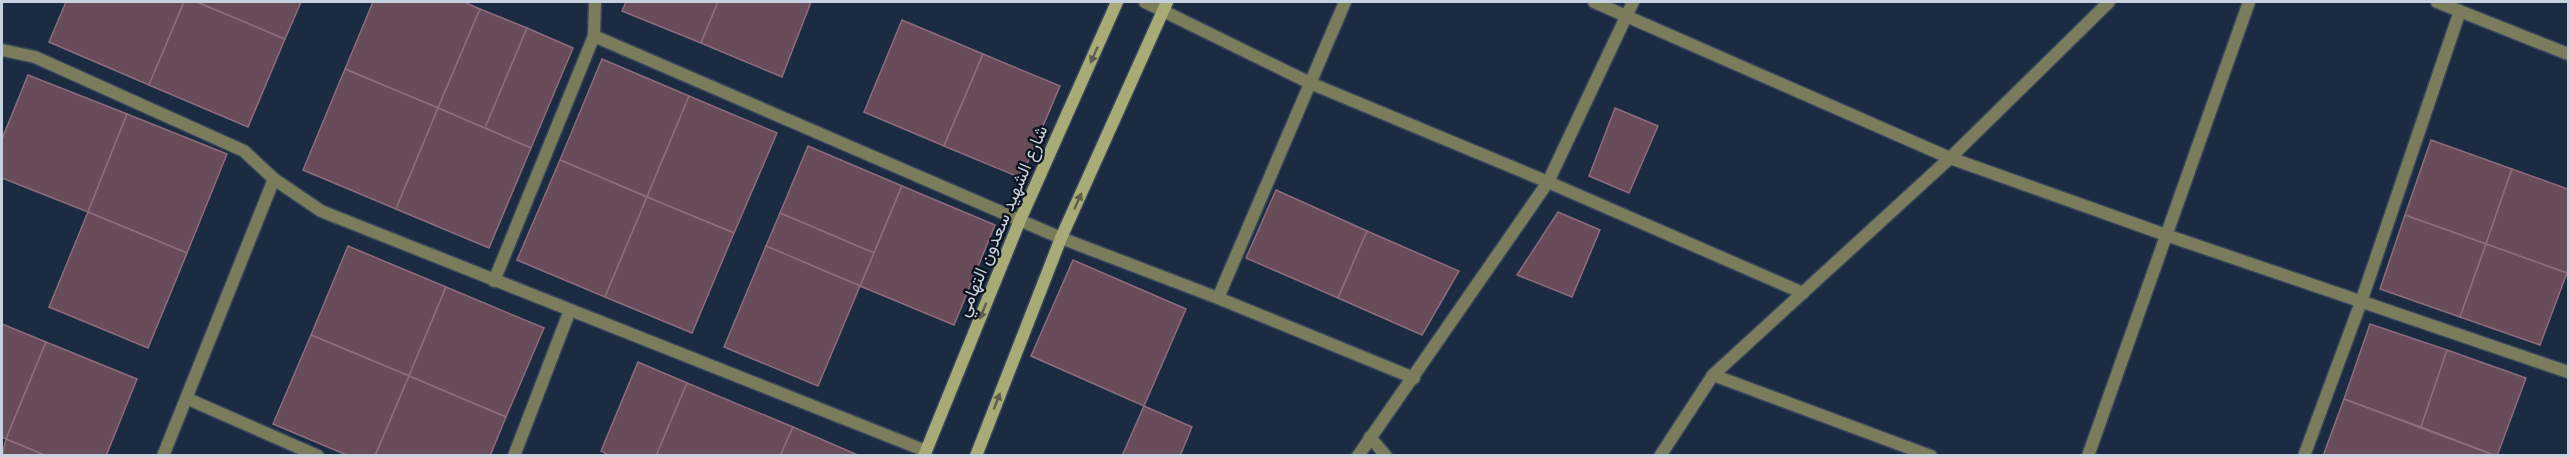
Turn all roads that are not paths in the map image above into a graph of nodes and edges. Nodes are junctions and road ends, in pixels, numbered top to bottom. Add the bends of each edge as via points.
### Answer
1 (595, 2) edge
2 (1117, 2) edge
3 (1145, 2) edge
4 (1345, 2) edge
5 (1594, 2) edge
6 (1633, 2) edge
7 (2109, 2) edge
8 (2249, 2) edge
9 (2437, 2) edge
10 (1165, 6) edge
11 (2460, 11) junction
12 (1627, 15) junction
13 (594, 36) junction
14 (2, 50) edge
15 (2568, 54) edge
16 (1310, 83) junction
17 (1950, 158) junction
18 (274, 179) junction
19 (1548, 182) junction
20 (1020, 220) junction
21 (2166, 235) junction
22 (1061, 238) junction
23 (494, 281) junction
24 (1803, 293) junction
25 (1218, 298) junction
26 (2361, 302) junction
27 (570, 310) junction
28 (2568, 372) edge
29 (1713, 375) junction
30 (1414, 378) junction
31 (188, 399) junction
32 (1370, 437) junction
33 (925, 453) edge
34 (163, 456) edge
35 (318, 456) edge
36 (514, 456) edge
37 (976, 456) edge
38 (1358, 456) edge
39 (1386, 456) edge
40 (1660, 456) edge
41 (1931, 456) edge
42 (2088, 456) edge
43 (2304, 456) edge

1 - 13 street
2 -> 20 street, شارع الشهيد سعدون التهامي
3 - 10 street
4 - 16 street
5 - 12 street
6 - 12 street
7 - 17 street
8 - 21 street
9 - 11 street
10 - 16 street
22 -> 10 street
11 - 15 street
11 - 26 street
12 - 17 street
12 - 19 street
13 - 20 street
13 - 23 street
14 - 18 street via 35,57 244,151
16 - 19 street
16 - 25 street
17 - 21 street
17 - 24 street
18 - 23 street via 321,211
18 - 31 street
19 - 24 street
19 - 30 street
20 - 22 street
20 -> 33 street, شارع الشهيد سعدون التهامي
21 - 26 street
21 - 42 street
22 - 25 street
37 -> 22 street
23 - 27 street
24 - 29 street
25 - 30 street
26 - 28 street
26 - 43 street
27 - 33 street
27 - 36 street
29 - 40 street
29 - 41 street
30 - 32 street
31 - 34 street
31 - 35 street
32 - 38 street
32 - 39 street

